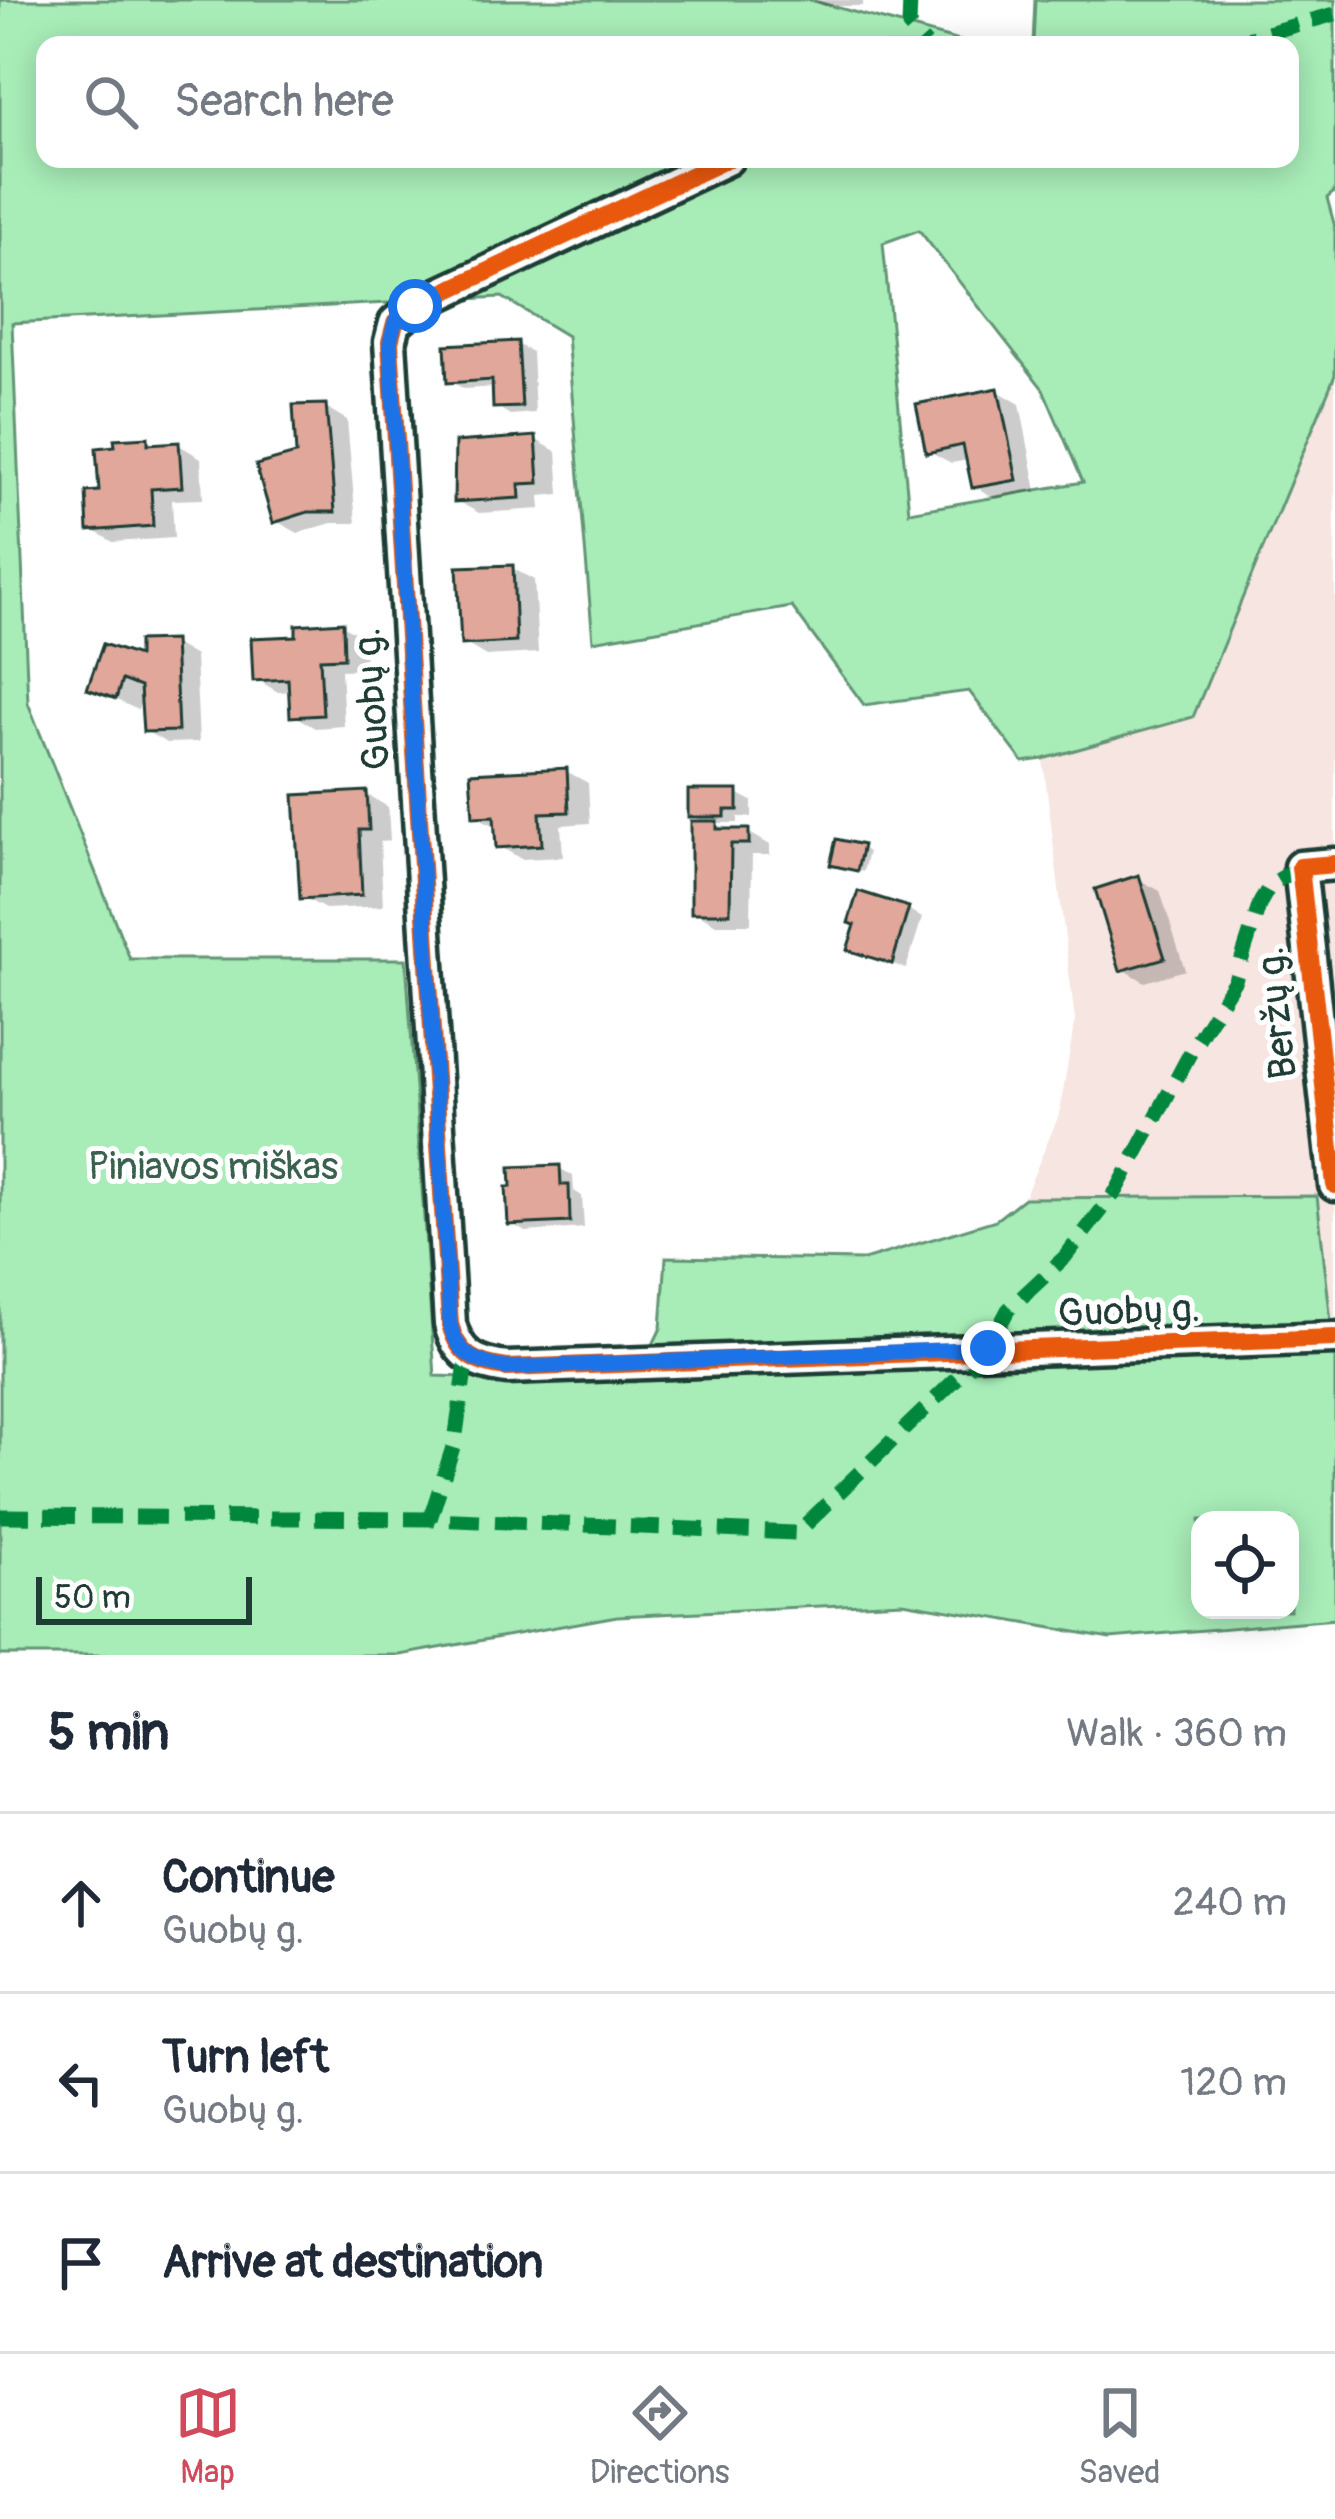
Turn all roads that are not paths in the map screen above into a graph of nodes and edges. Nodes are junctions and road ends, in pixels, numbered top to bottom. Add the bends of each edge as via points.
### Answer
1 (708, 168) edge
2 (1335, 864) edge
3 (1335, 1185) edge
4 (1335, 1338) edge

1 - 4 street, Guobų g. via 415,306 395,322 390,342 455,1342 467,1357 507,1368
2 - 3 street, Beržų g. via 1300,867

